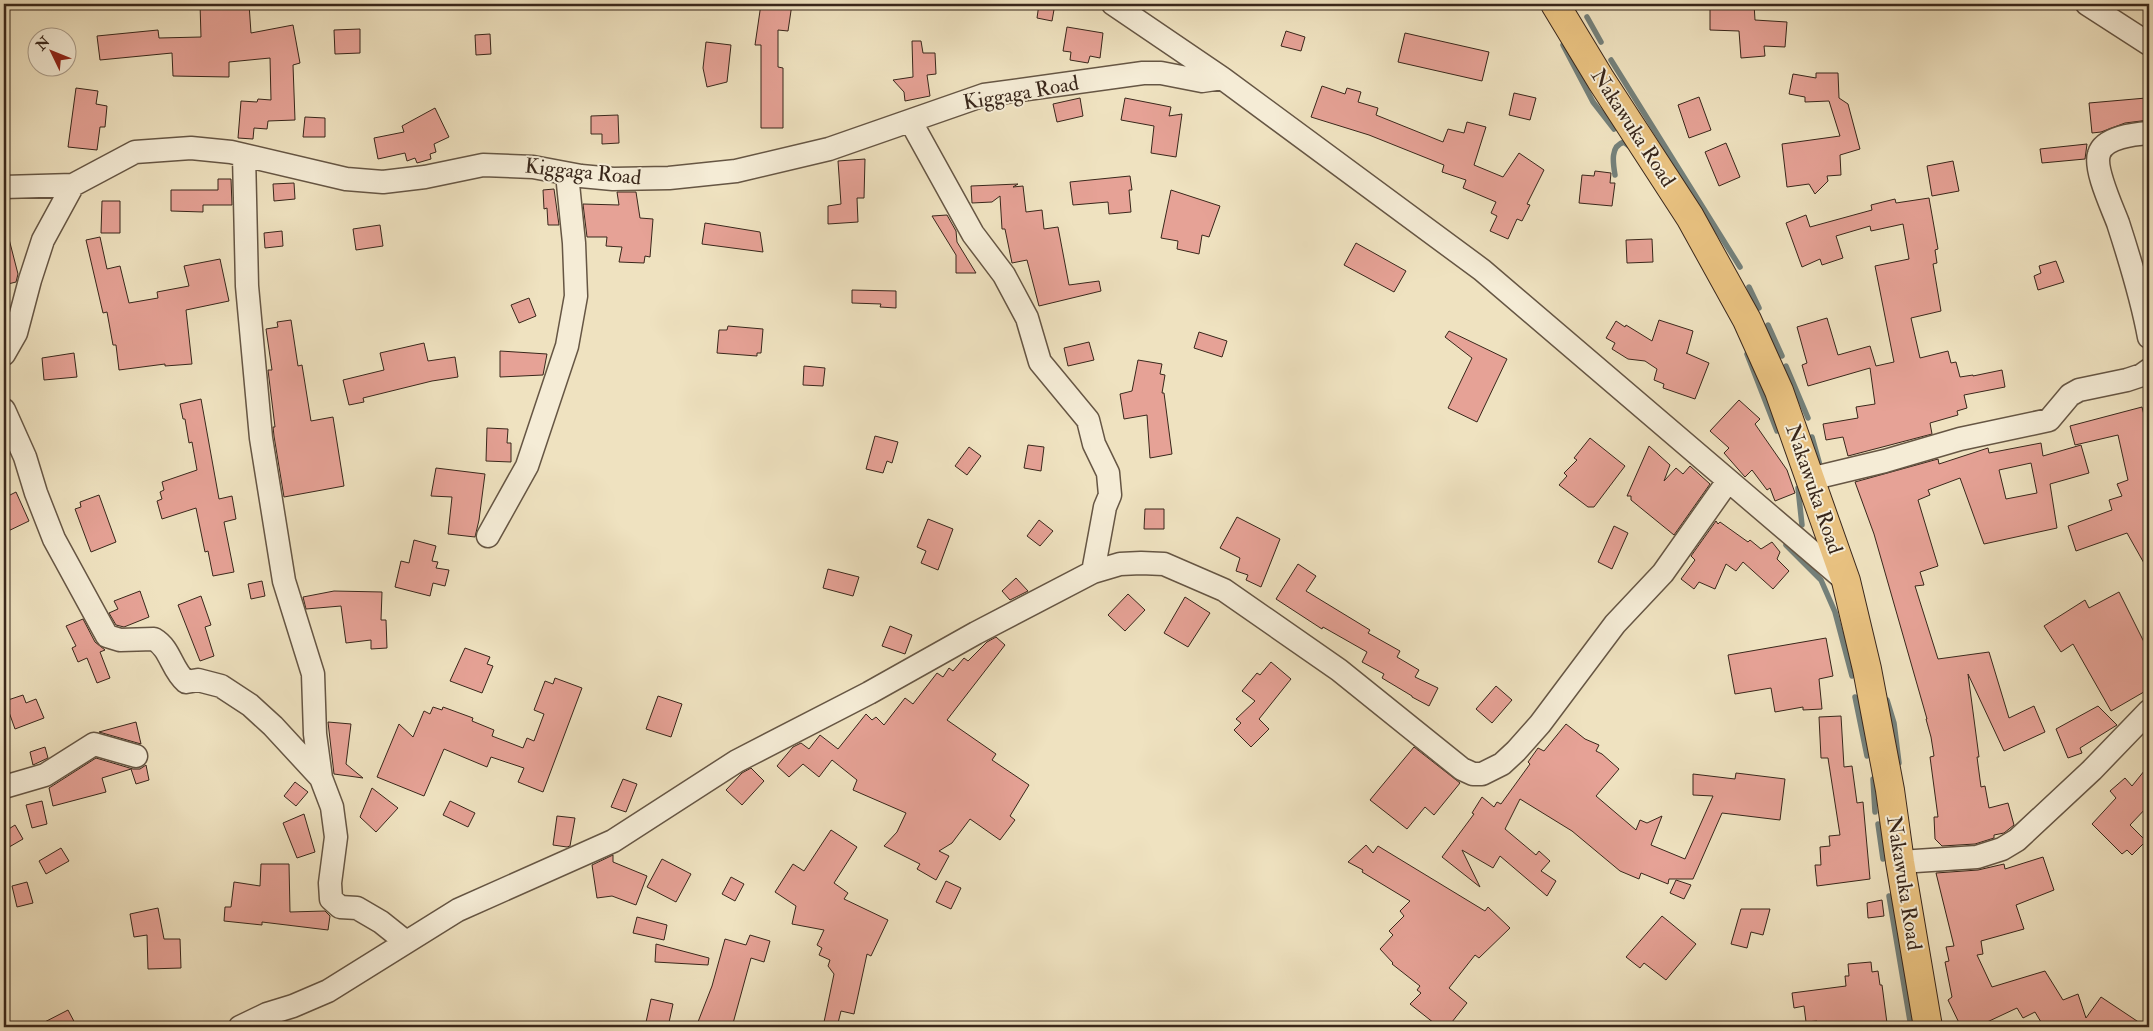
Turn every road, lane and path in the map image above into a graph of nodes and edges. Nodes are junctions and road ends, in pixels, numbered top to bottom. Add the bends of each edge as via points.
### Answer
1 (1114, 4) edge
2 (1555, 4) edge
3 (2087, 4) edge
4 (2149, 44) edge
5 (1222, 78) junction
6 (912, 122) junction
7 (2149, 133) edge
8 (244, 155) junction
9 (567, 174) junction
10 (73, 184) junction
11 (4, 187) edge
12 (2149, 338) edge
13 (4, 354) edge
14 (2149, 370) edge
15 (4, 410) edge
16 (1810, 478) junction
17 (1728, 480) junction
18 (488, 536) dead end
19 (1092, 572) junction
20 (1846, 580) junction
21 (2149, 711) edge
22 (136, 756) dead end
23 (321, 778) junction
24 (4, 787) edge
25 (1900, 862) junction
26 (406, 942) junction
27 (240, 1027) edge
28 (1928, 1027) edge

1 - 5 street
2 - 16 main road, Nakawuka Road via 1722,272 1779,391
3 - 4 street
5 - 6 street, Kiggaga Road via 1202,81 1143,73 984,95
5 - 17 street via 1482,270
6 - 9 street, Kiggaga Road via 829,149 736,171 638,180
6 - 19 street via 973,234 1004,275 1027,318 1040,362 1088,420 1094,444 1108,473 1110,495
7 - 12 street via 2113,140 2104,144 2099,154 2100,174 2145,315
8 - 9 street, Kiggaga Road via 346,179 383,182 483,165 533,167
8 - 10 street, Kiggaga Road via 191,148 135,152
8 - 23 street via 247,286 261,438 284,581 313,674 315,734
9 - 18 street via 576,296 567,346 527,466
10 - 11 street, Kiggaga Road
10 - 13 street via 42,240 16,333
14 - 16 street via 2127,380 2079,390 2070,395 2049,420 1960,438 1885,461
15 - 23 street via 25,457 54,539 107,636 120,640 154,639 161,643 186,682 198,680 221,686 250,705
16 - 20 main road, Nakawuka Road
17 - 19 street via 1663,573 1615,624 1540,724 1502,764 1482,774 1462,769 1339,670 1224,590 1164,564 1120,564
17 - 20 street
19 - 26 street via 737,761 614,841 458,910
20 - 25 main road, Nakawuka Road via 1872,694
21 - 25 street via 2092,770 2002,850 1977,857
22 - 24 street via 94,744 44,775
23 - 26 street via 332,807 336,836 331,898 340,907 357,908 381,922
25 - 28 main road, Nakawuka Road
26 - 27 street via 328,991

